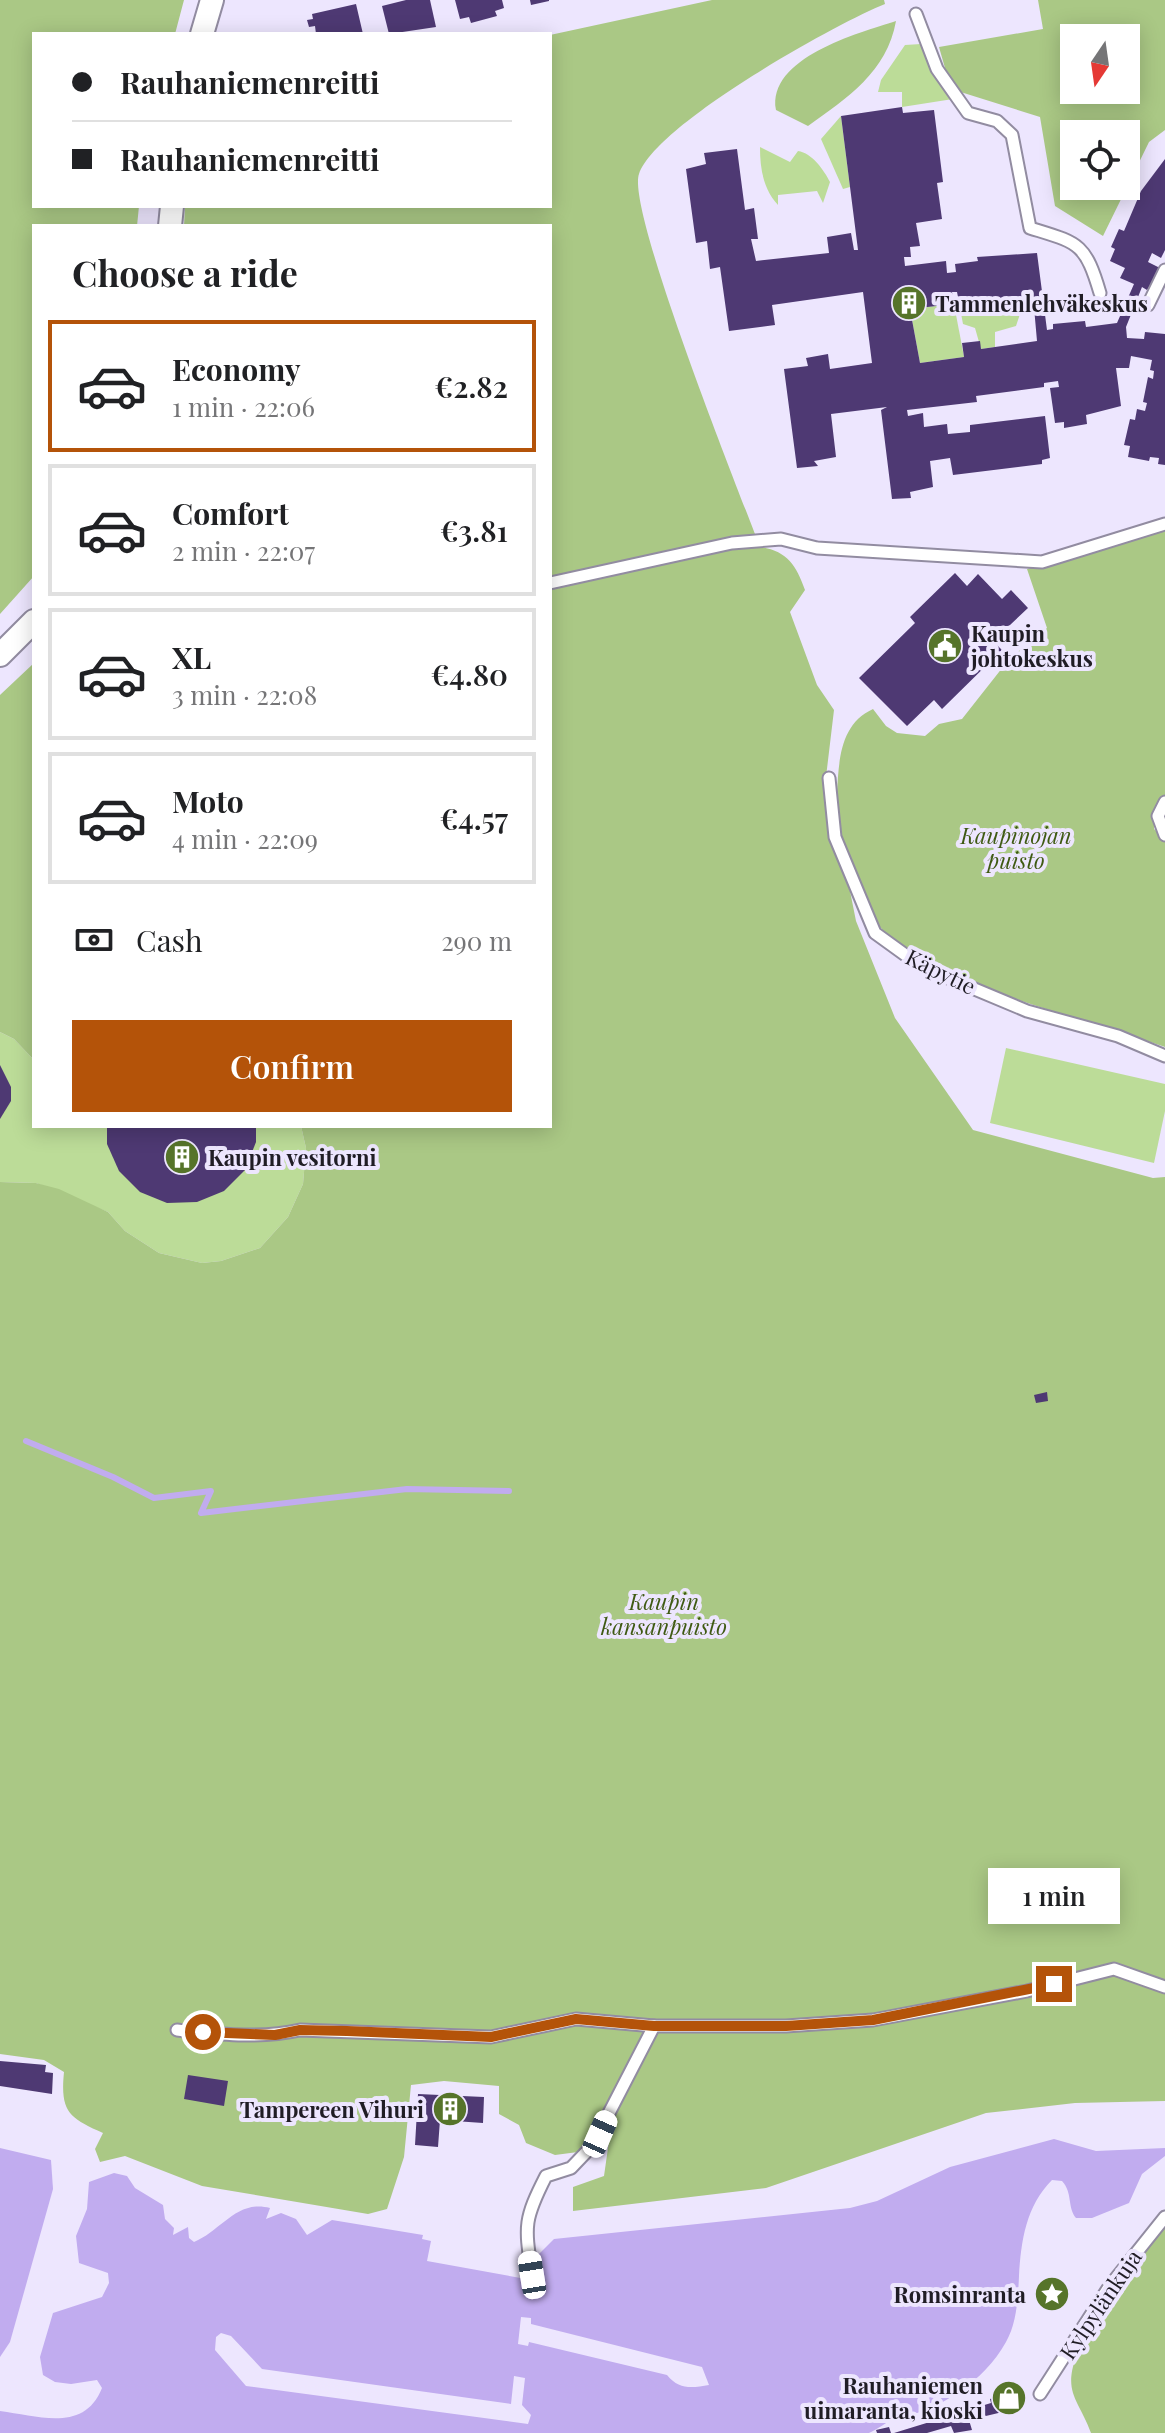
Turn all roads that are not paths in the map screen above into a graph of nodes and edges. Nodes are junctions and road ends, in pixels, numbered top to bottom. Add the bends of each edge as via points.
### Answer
1 (212, 0) edge
2 (916, 14) dead end
3 (203, 32) edge
4 (1165, 270) edge
5 (1100, 293) dead end
6 (1148, 305) dead end
7 (1165, 524) edge
8 (552, 583) edge
9 (32, 623) edge
10 (0, 655) edge
11 (829, 778) dead end
12 (1165, 802) edge
13 (1165, 835) edge
14 (1165, 1056) edge
15 (1165, 1987) edge
16 (654, 2026) junction
17 (177, 2030) dead end
18 (1165, 2217) edge
19 (532, 2275) dead end
20 (1040, 2394) dead end

1 - 3 street
2 - 5 lane via 937,69 968,113 997,121 1012,135 1030,228 1076,242 1091,263
4 - 6 lane
7 - 8 lane via 1042,562 817,548 781,539 732,543
9 - 10 street
11 - 14 lane, Käpytie via 835,837 875,933 922,967 1027,1011 1118,1036
12 - 13 lane via 1158,816
15 - 16 lane via 1114,1969 873,2020
16 - 17 lane via 576,2019 491,2037
16 - 19 lane via 592,2146 571,2168 546,2176 527,2214
18 - 20 lane, Kylpylänkuja via 1109,2287

